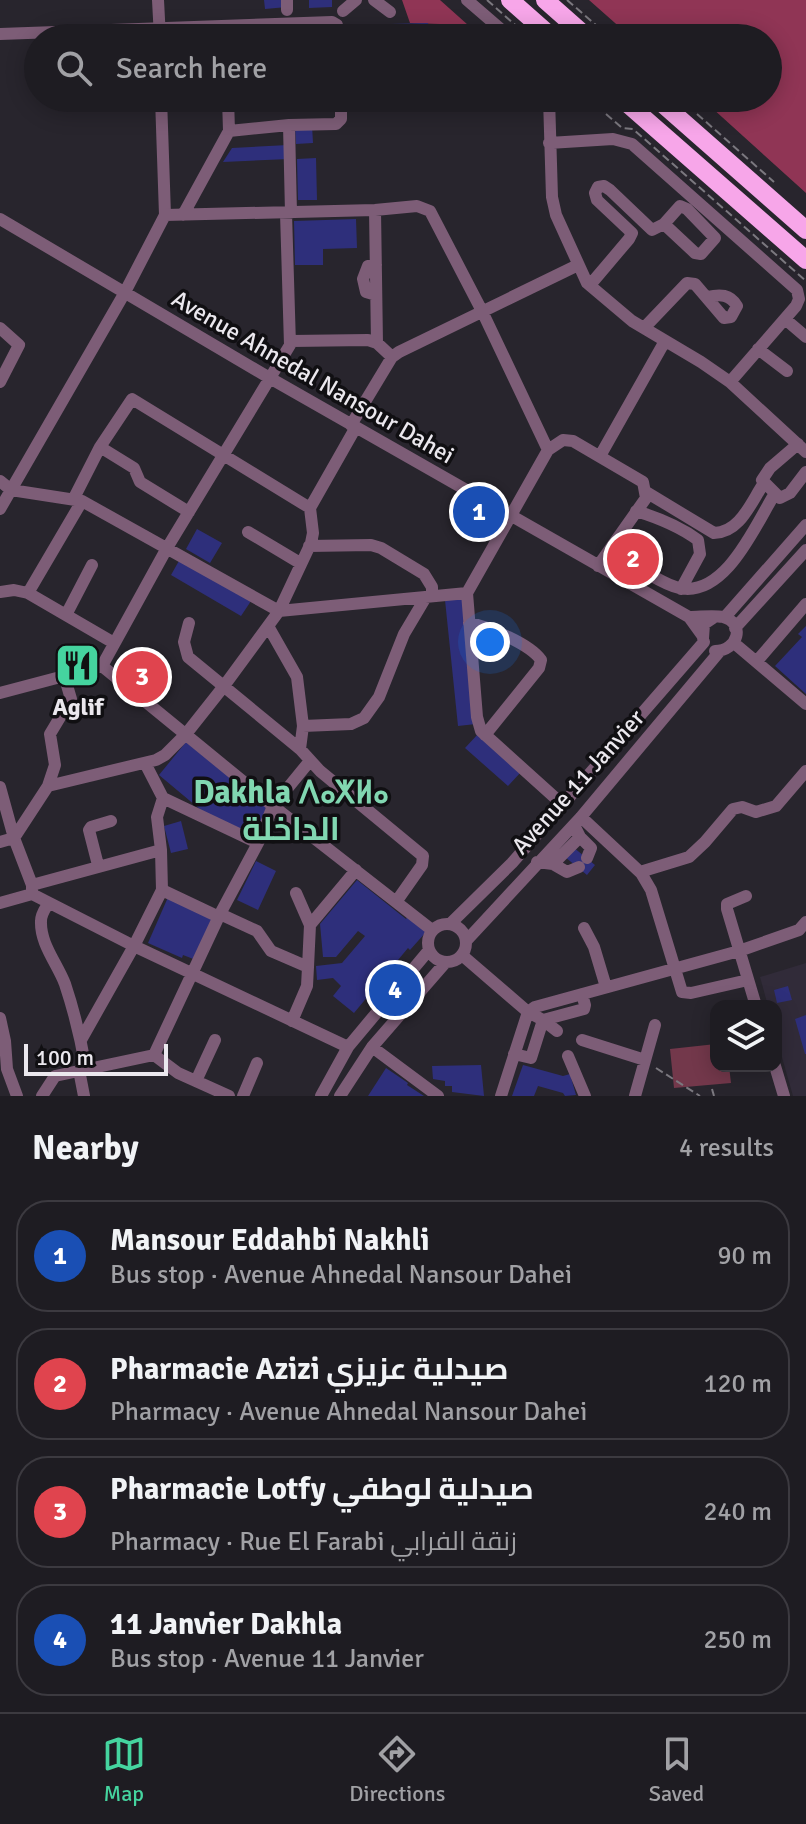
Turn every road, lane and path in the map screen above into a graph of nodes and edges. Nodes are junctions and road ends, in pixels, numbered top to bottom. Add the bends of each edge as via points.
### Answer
1 (158, 0) edge
2 (356, 0) edge
3 (374, 0) edge
4 (467, 0) edge
5 (487, 0) edge
6 (510, 0) edge
7 (545, 0) edge
8 (567, 0) edge
9 (343, 11) dead end
10 (390, 12) dead end
11 (160, 24) edge
12 (265, 24) edge
13 (335, 24) edge
14 (495, 24) edge
15 (514, 24) edge
16 (537, 24) edge
17 (572, 24) edge
18 (595, 24) edge
19 (0, 34) edge
20 (24, 34) edge
21 (161, 112) edge
22 (228, 112) edge
23 (340, 112) edge
24 (549, 112) edge
25 (637, 112) edge
26 (672, 112) edge
27 (695, 112) edge
28 (289, 125) junction
29 (229, 131) junction
30 (549, 143) junction
31 (776, 184) dead end
32 (706, 207) junction
33 (375, 210) junction
34 (288, 213) junction
35 (165, 215) junction
36 (183, 215) junction
37 (0, 219) edge
38 (696, 219) junction
39 (664, 224) junction
40 (806, 230) edge
41 (678, 237) junction
42 (806, 260) edge
43 (578, 265) junction
44 (590, 285) junction
45 (124, 294) junction
46 (707, 297) dead end
47 (482, 311) junction
48 (785, 319) junction
49 (0, 328) edge
50 (644, 328) junction
51 (806, 337) edge
52 (291, 341) junction
53 (665, 341) junction
54 (377, 343) junction
55 (758, 349) junction
56 (392, 357) junction
57 (787, 371) dead end
58 (268, 377) junction
59 (0, 382) edge
60 (730, 382) junction
61 (354, 426) junction
62 (100, 447) junction
63 (802, 448) edge
64 (548, 450) junction
65 (224, 453) junction
66 (600, 456) junction
67 (806, 472) edge
68 (0, 481) edge
69 (764, 483) junction
70 (11, 490) junction
71 (646, 492) junction
72 (774, 495) junction
73 (78, 499) junction
74 (310, 508) junction
75 (0, 509) edge
76 (636, 511) junction
77 (189, 512) junction
78 (511, 516) junction
79 (806, 525) edge
80 (248, 532) dead end
81 (309, 546) junction
82 (167, 548) junction
83 (610, 549) junction
84 (806, 550) edge
85 (300, 563) junction
86 (92, 565) dead end
87 (598, 566) junction
88 (681, 589) junction
89 (0, 592) edge
90 (28, 593) junction
91 (467, 593) junction
92 (429, 597) junction
93 (806, 604) edge
94 (279, 611) junction
95 (66, 615) junction
96 (689, 617) junction
97 (719, 618) junction
98 (189, 623) dead end
99 (469, 623) junction
100 (268, 626) junction
101 (735, 628) junction
102 (703, 639) junction
103 (114, 643) junction
104 (734, 643) junction
105 (720, 651) junction
106 (757, 661) junction
107 (102, 666) junction
108 (64, 675) junction
109 (224, 686) junction
110 (0, 693) edge
111 (806, 704) edge
112 (303, 726) junction
113 (186, 734) junction
114 (485, 735) junction
115 (300, 749) junction
116 (309, 762) junction
117 (145, 763) junction
118 (806, 771) edge
119 (48, 786) junction
120 (0, 787) edge
121 (163, 798) junction
122 (562, 804) junction
123 (273, 806) junction
124 (111, 821) dead end
125 (577, 821) junction
126 (580, 837) junction
127 (14, 838) junction
128 (0, 842) edge
129 (258, 843) junction
130 (161, 850) junction
131 (537, 862) junction
132 (553, 864) junction
133 (98, 865) junction
134 (356, 870) junction
135 (640, 872) junction
136 (32, 890) junction
137 (162, 890) junction
138 (296, 893) dead end
139 (746, 896) dead end
140 (396, 902) junction
141 (0, 903) edge
142 (48, 904) junction
143 (219, 915) junction
144 (450, 924) junction
145 (310, 925) junction
146 (804, 927) edge
147 (584, 928) dead end
148 (432, 930) junction
149 (467, 940) junction
150 (134, 946) junction
151 (429, 950) junction
152 (739, 951) junction
153 (463, 956) junction
154 (445, 963) junction
155 (308, 967) junction
156 (673, 970) junction
157 (191, 973) junction
158 (748, 980) junction
159 (606, 987) junction
160 (582, 994) junction
161 (754, 1000) edge
162 (528, 1012) junction
163 (0, 1018) edge
164 (543, 1020) junction
165 (292, 1021) junction
166 (655, 1025) dead end
167 (557, 1031) dead end
168 (81, 1040) junction
169 (215, 1040) dead end
170 (582, 1040) dead end
171 (348, 1047) junction
172 (372, 1047) junction
173 (2, 1054) edge
174 (514, 1054) junction
175 (154, 1055) junction
176 (568, 1056) dead end
177 (645, 1060) junction
178 (257, 1063) dead end
179 (82, 1069) junction
180 (777, 1072) edge
181 (196, 1081) junction
182 (712, 1089) dead end
183 (17, 1096) edge
184 (42, 1096) edge
185 (84, 1096) edge
186 (229, 1096) edge
187 (243, 1096) edge
188 (321, 1096) edge
189 (340, 1096) edge
190 (438, 1096) edge
191 (501, 1096) edge
192 (585, 1096) edge
193 (635, 1096) edge
194 (700, 1096) edge
195 (714, 1096) edge
196 (784, 1096) edge

1 - 11 street
2 - 9 street
3 - 10 street
4 - 14 street
5 - 15 path
6 - 16 highway
7 - 17 highway
8 - 18 path
12 - 13 street
19 - 20 street
21 - 35 street
22 - 29 street
23 - 28 street via 339,122
24 - 30 street
25 - 42 highway
26 - 40 highway
27 - 31 path
28 - 29 street
28 - 34 street
29 - 36 street
30 - 32 street via 626,140
30 - 43 street via 555,210
32 - 38 street
32 - 48 street via 797,290 799,299
33 - 34 street
33 - 47 street via 417,206 430,211
33 - 54 street
34 - 36 street
34 - 52 street
35 - 36 street
35 - 45 street
37 - 45 street, Avenue Ahnedal Nansour Dahei
38 - 39 street via 680,206
38 - 41 street
38 - 41 street via 715,241 699,255
39 - 41 street
39 - 44 street via 649,228 610,190 598,187 597,200 632,233
43 - 44 street
43 - 47 street
44 - 50 street
45 - 58 street, Avenue Ahnedal Nansour Dahei
45 - 70 street
46 - 50 street via 687,283
47 - 56 street
47 - 64 street
48 - 51 street
48 - 55 street
49 - 59 street via 19,345
50 - 53 street
52 - 54 street
52 - 58 street
53 - 60 street
53 - 66 street
54 - 56 street
55 - 57 street
55 - 60 street
56 - 61 street
58 - 61 street, Avenue Ahnedal Nansour Dahei
58 - 65 street
60 - 63 street
61 - 74 street
61 - 78 street, Avenue Ahnedal Nansour Dahei
62 - 65 street via 132,399
62 - 73 street
62 - 77 street via 134,468 140,482
63 - 69 street via 764,474
64 - 66 street via 567,439
64 - 78 street
65 - 74 street
65 - 77 street
66 - 71 street via 643,482
67 - 72 street via 790,493
68 - 70 street
69 - 71 street via 742,519 723,533 714,533
69 - 72 street
70 - 73 street
70 - 75 street
71 - 76 street
72 - 88 street via 731,564 705,585
73 - 82 street
73 - 90 street
74 - 81 street
76 - 83 street
76 - 88 street via 698,540 700,554
77 - 82 street
78 - 87 street, Avenue Ahnedal Nansour Dahei
78 - 91 street
79 - 97 street
80 - 85 street
81 - 85 street
81 - 92 street via 381,548 424,574
82 - 94 street
82 - 103 street
83 - 87 street
83 - 88 street
84 - 101 street
85 - 94 street
86 - 95 street
87 - 96 street, Avenue Ahnedal Nansour Dahei
89 - 90 street
90 - 95 street
91 - 92 street
91 - 99 street
92 - 94 street
92 - 112 street via 404,634 379,697 364,718 351,724
93 - 106 street
94 - 100 street
95 - 103 street
96 - 97 street, Avenue Ahnedal Nansour Dahei
96 - 102 street, Avenue Ahnedal Nansour Dahei
97 - 101 street
97 - 102 street via 704,624
98 - 109 street via 184,642 188,657
99 - 114 street via 478,723
99 - 114 street via 489,627 541,660
100 - 109 street
100 - 112 street via 297,677
101 - 104 street
102 - 105 street
102 - 122 street, Avenue 11 Janvier
103 - 107 street
104 - 105 street
104 - 106 street
105 - 125 street, Avenue 11 Janvier
106 - 111 street
107 - 108 street
107 - 113 street
108 - 110 street
108 - 119 street via 71,699 50,734 55,765
109 - 113 street
109 - 115 street
112 - 115 street
113 - 117 street via 165,755
113 - 123 street
114 - 122 street
115 - 116 street
116 - 123 street
116 - 140 street via 423,856
117 - 119 street
117 - 121 street
118 - 135 street via 776,806 756,812 733,809 689,857
119 - 127 street
120 - 127 street
121 - 129 street
121 - 130 street via 157,817
122 - 144 street, Avenue 11 Janvier
123 - 129 street
123 - 134 street
124 - 133 street via 89,830
125 - 126 street
125 - 131 street, Avenue 11 Janvier
125 - 135 street
126 - 132 street
126 - 132 street via 591,848 583,863 567,872
127 - 128 street
127 - 136 street
129 - 143 street
130 - 133 street
130 - 137 street
131 - 132 street
131 - 149 street, Avenue 11 Janvier
133 - 136 street
134 - 140 street
134 - 145 street
135 - 156 street via 651,890
136 - 141 street
136 - 142 street
137 - 143 street
137 - 150 street
138 - 145 street
139 - 152 street via 726,905
140 - 148 street
142 - 150 street
142 - 168 street via 41,923
143 - 155 street via 257,931 271,951
143 - 157 street
144 - 148 street
144 - 149 street
145 - 155 street
146 - 152 street
147 - 159 street
148 - 151 street
149 - 153 street
150 - 157 street
150 - 168 street
151 - 154 street
151 - 171 street
152 - 156 street
152 - 158 street
153 - 154 street
153 - 162 street
154 - 172 street
155 - 165 street via 307,986
156 - 158 street via 685,994
156 - 159 street
157 - 165 street
157 - 175 street
158 - 161 street
159 - 160 street
160 - 162 street
160 - 164 street via 584,1009
162 - 164 street
162 - 174 street
163 - 173 street
164 - 167 street
164 - 174 street via 531,1058
165 - 171 street
166 - 177 street
168 - 179 street
169 - 181 street
170 - 177 street
171 - 188 street
172 - 189 street
172 - 190 street
173 - 183 street
174 - 191 street
175 - 179 street
175 - 181 street
176 - 192 street
177 - 193 street
177 - 194 path
178 - 187 street
179 - 184 street via 55,1076
179 - 185 street
180 - 196 street
181 - 186 street
182 - 195 path

